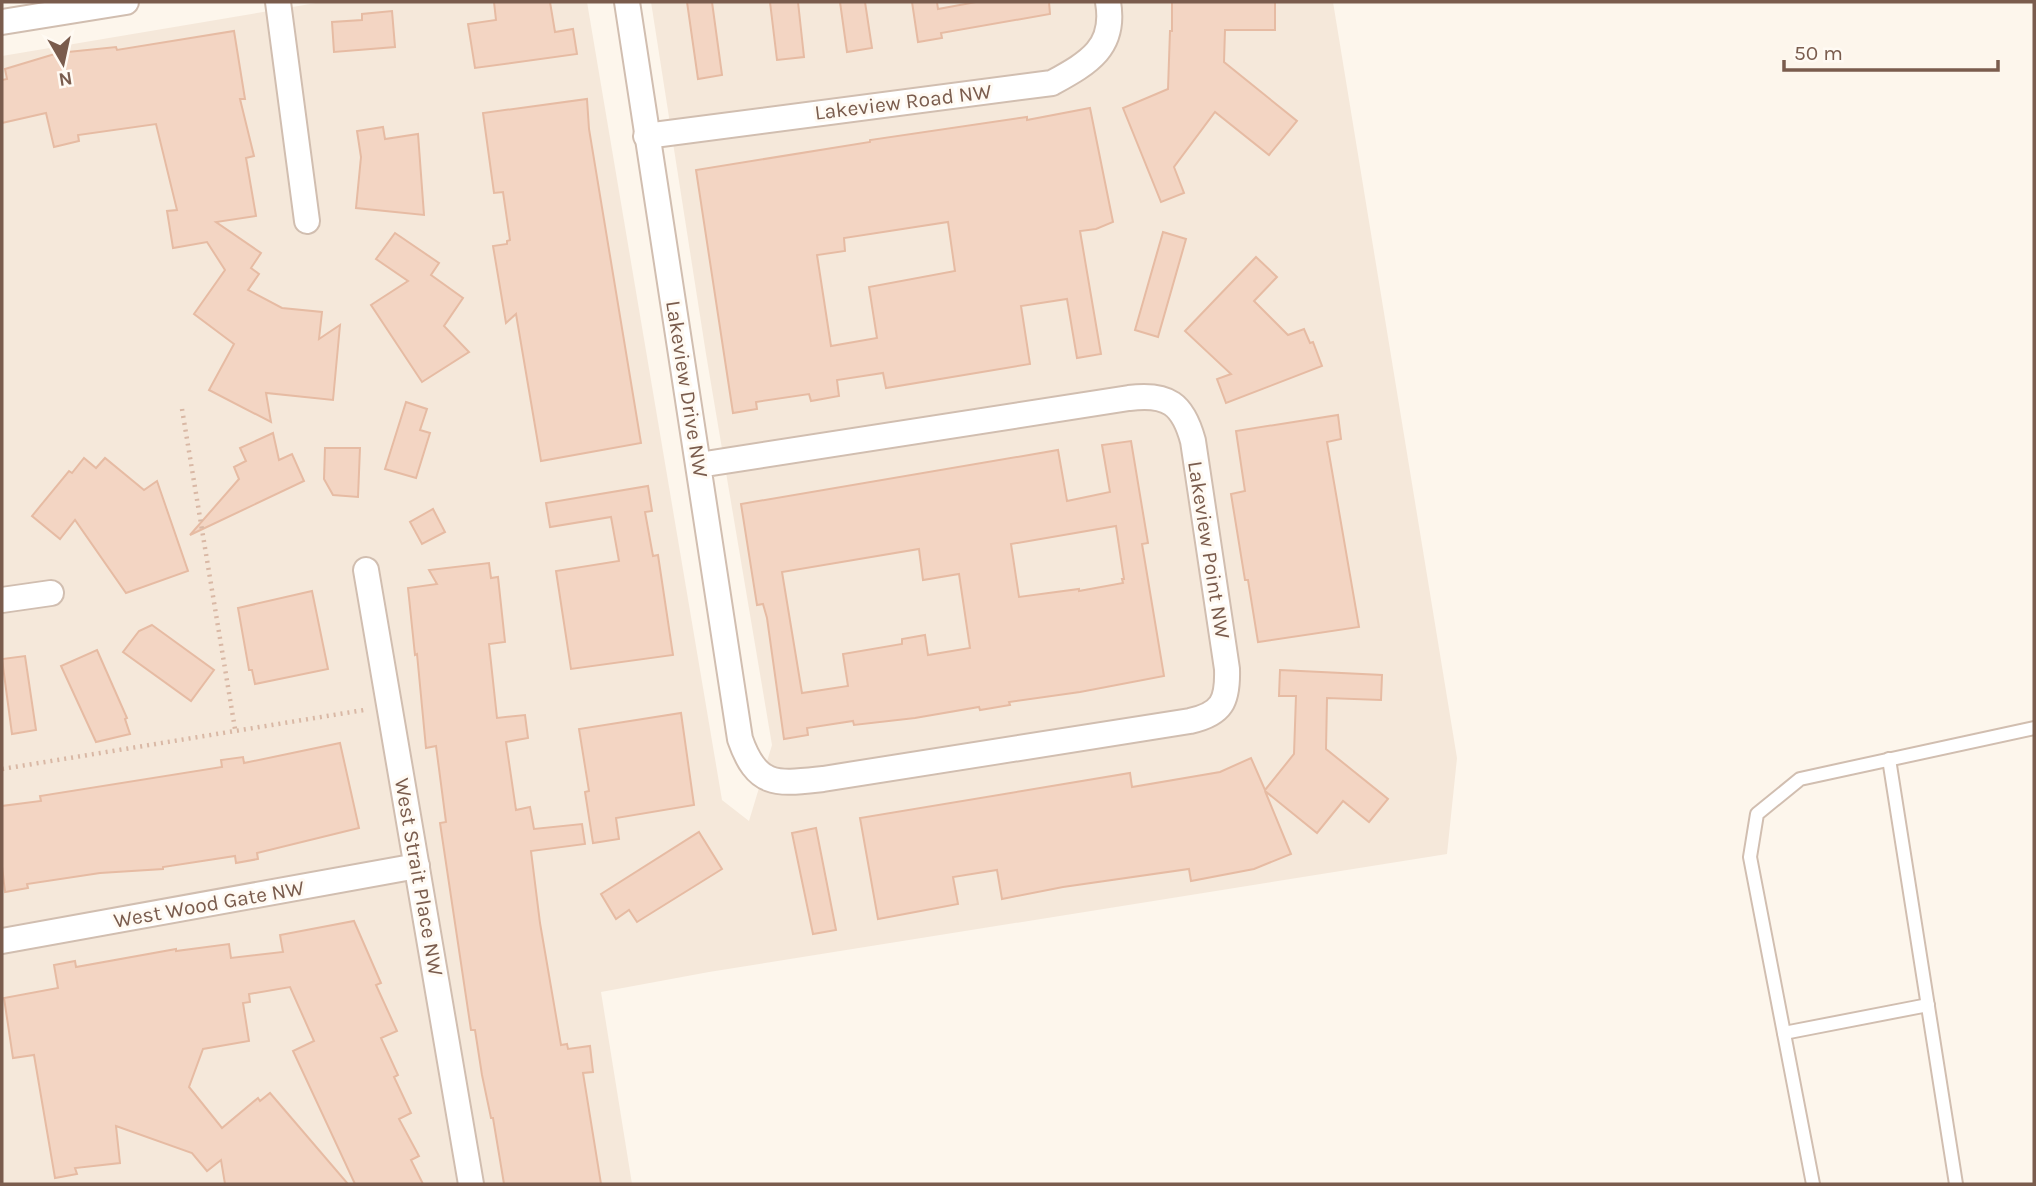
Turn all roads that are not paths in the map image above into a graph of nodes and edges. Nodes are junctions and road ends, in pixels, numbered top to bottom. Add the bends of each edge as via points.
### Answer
1 (126, 2) edge
2 (278, 2) edge
3 (626, 2) edge
4 (1108, 2) edge
5 (2, 22) edge
6 (646, 136) junction
7 (307, 220) dead end
8 (699, 465) junction
9 (366, 570) dead end
10 (51, 593) dead end
11 (2, 600) edge
12 (2034, 727) edge
13 (1889, 759) junction
14 (757, 773) joint
15 (417, 866) junction
16 (2, 941) edge
17 (1928, 1006) junction
18 (1784, 1034) junction
19 (471, 1184) edge
20 (1813, 1184) edge
21 (1956, 1184) edge

1 - 5 street
2 - 7 street
3 - 6 street, Lakeview Drive NW
4 - 6 street, Lakeview Road NW via 1111,19 1100,51 1052,83
6 - 8 street, Lakeview Drive NW
8 - 14 street, Lakeview Drive NW via 740,738
8 - 14 street, Lakeview Point NW via 1145,396 1172,403 1183,413 1193,441 1227,669 1228,686 1218,710 1190,721 823,779 785,784
9 - 15 street, West Strait Place NW
10 - 11 street
12 - 13 lane
13 - 17 lane
13 - 18 lane via 1800,779 1757,814 1751,857
15 - 16 street, West Wood Gate NW
15 - 19 street, West Strait Place NW
17 - 18 lane
17 - 21 lane
18 - 20 lane

